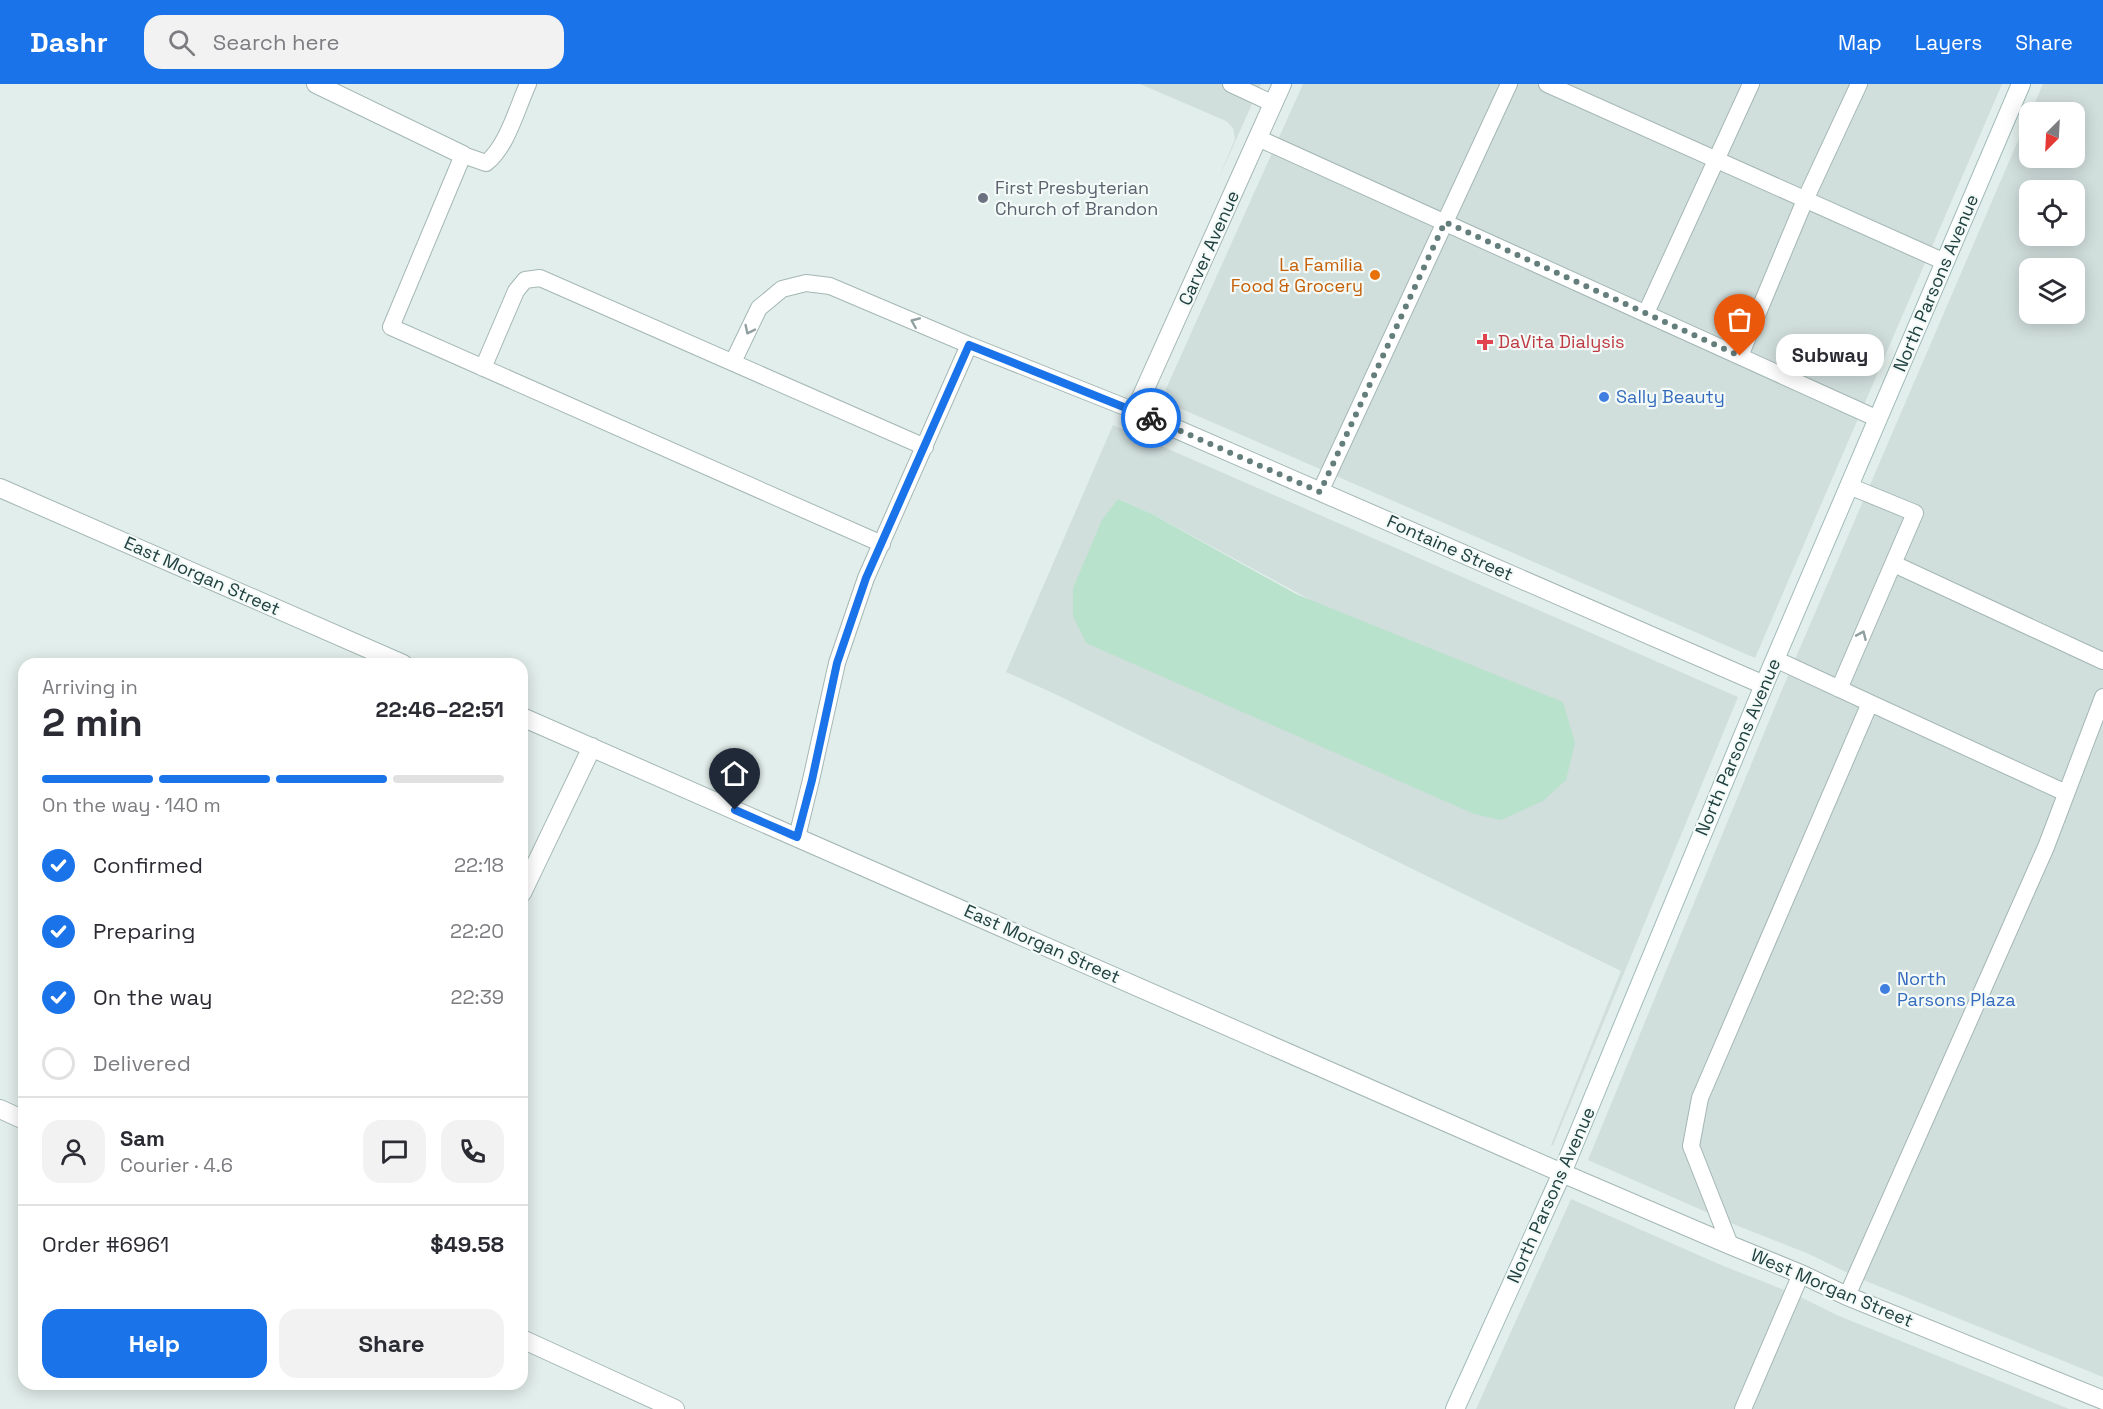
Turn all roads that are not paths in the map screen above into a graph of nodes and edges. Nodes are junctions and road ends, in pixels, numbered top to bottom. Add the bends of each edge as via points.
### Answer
1 (316, 84) edge
2 (528, 84) edge
3 (1231, 84) edge
4 (1282, 84) edge
5 (1509, 84) edge
6 (1547, 84) edge
7 (1751, 84) edge
8 (1859, 84) edge
9 (2021, 84) edge
10 (1274, 104) junction
11 (1258, 138) junction
12 (463, 155) junction
13 (1716, 160) junction
14 (1805, 200) junction
15 (1445, 222) junction
16 (1945, 262) junction
17 (1646, 313) junction
18 (969, 345) junction
19 (1740, 356) junction
20 (733, 362) junction
21 (483, 368) junction
22 (1135, 411) junction
23 (1878, 419) junction
24 (925, 447) junction
25 (1849, 486) junction
26 (0, 488) edge
27 (1320, 492) junction
28 (882, 544) junction
29 (1894, 564) junction
30 (389, 658) edge
31 (1775, 659) junction
32 (2103, 661) edge
33 (1764, 685) junction
34 (1839, 689) junction
35 (2103, 697) edge
36 (1870, 702) junction
37 (528, 720) edge
38 (592, 747) junction
39 (2066, 793) junction
40 (797, 837) junction
41 (528, 880) edge
42 (0, 1109) edge
43 (18, 1117) edge
44 (1562, 1173) junction
45 (1730, 1245) junction
46 (1801, 1274) junction
47 (1847, 1296) junction
48 (528, 1342) edge
49 (2103, 1400) edge
50 (675, 1409) edge
51 (1455, 1409) edge
52 (1743, 1409) edge

1 - 12 street
2 - 12 lane via 494,158 486,163
3 - 10 lane
4 - 10 street, Carver Avenue
5 - 15 lane
6 - 13 lane
7 - 13 lane
8 - 14 lane
9 - 16 street, North Parsons Avenue
10 - 11 street, Carver Avenue
11 - 15 lane
11 - 22 street, Carver Avenue
12 - 21 lane via 391,327
13 - 14 lane
13 - 17 lane
14 - 16 lane
14 - 19 lane
15 - 17 lane
15 - 27 lane
16 - 23 street, North Parsons Avenue
17 - 19 lane
18 -> 20 lane via 830,286 806,283 782,290 759,308
18 - 22 lane
18 - 24 lane
19 - 23 lane
20 - 21 lane via 540,278 525,280 516,291
20 - 24 lane
21 - 28 lane
22 - 27 street, Fontaine Street
23 - 25 street, North Parsons Avenue
24 - 28 lane
25 - 29 lane via 1915,513
25 - 31 street, North Parsons Avenue
26 - 30 street, East Morgan Street
27 - 33 street, Fontaine Street
28 - 40 lane via 837,663
29 - 32 lane
34 -> 29 lane
31 - 33 street, North Parsons Avenue
31 - 34 lane
33 - 44 street, North Parsons Avenue
34 - 36 lane
35 - 39 lane
36 - 39 lane
36 - 45 lane via 1700,1098 1691,1146
37 - 38 street, East Morgan Street
38 - 40 street, East Morgan Street
38 - 41 street
39 - 47 lane via 2046,847
40 - 44 street, East Morgan Street
42 - 43 street
44 - 45 street, West Morgan Street
44 - 51 street, North Parsons Avenue
45 - 46 street, West Morgan Street
46 - 47 street, West Morgan Street
46 - 52 lane
47 - 49 street, West Morgan Street
48 - 50 street

